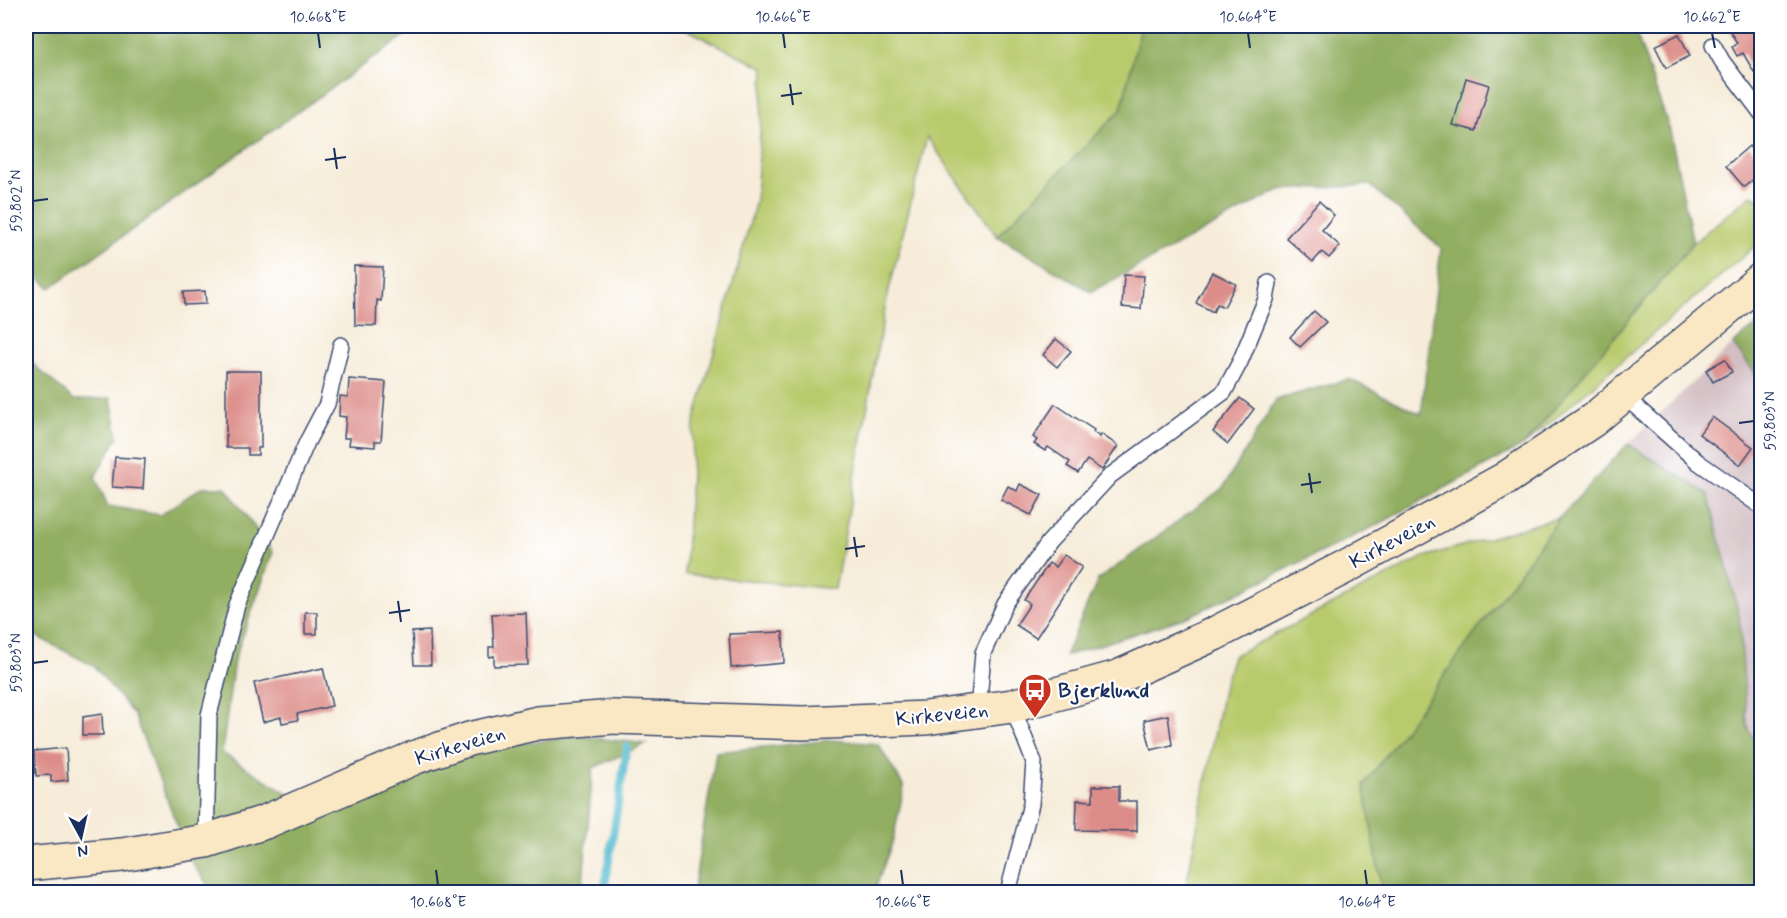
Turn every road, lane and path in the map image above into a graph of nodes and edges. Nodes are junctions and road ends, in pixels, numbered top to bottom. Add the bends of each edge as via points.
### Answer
1 (1713, 45) dead end
2 (1761, 114) edge
3 (1761, 279) edge
4 (1269, 283) dead end
5 (341, 345) dead end
6 (1624, 396) junction
7 (1761, 507) edge
8 (1012, 706) junction
9 (978, 712) junction
10 (206, 841) junction
11 (26, 864) edge
12 (1008, 892) edge

1 - 2 lane
3 - 6 main road, Kirkeveien
4 - 9 lane via 1240,362 1224,392 1110,476 1049,542 1005,604 983,653
5 - 10 lane via 327,404 306,442 237,604 209,715
6 - 7 lane via 1698,462
6 - 8 main road, Kirkeveien via 1505,479 1214,634 1118,677
8 - 9 main road, Kirkeveien
8 - 12 lane via 1034,762 1031,804
9 - 10 main road, Kirkeveien via 803,723 614,717 538,723 469,739 416,757 265,822
10 - 11 main road, Kirkeveien via 132,854

